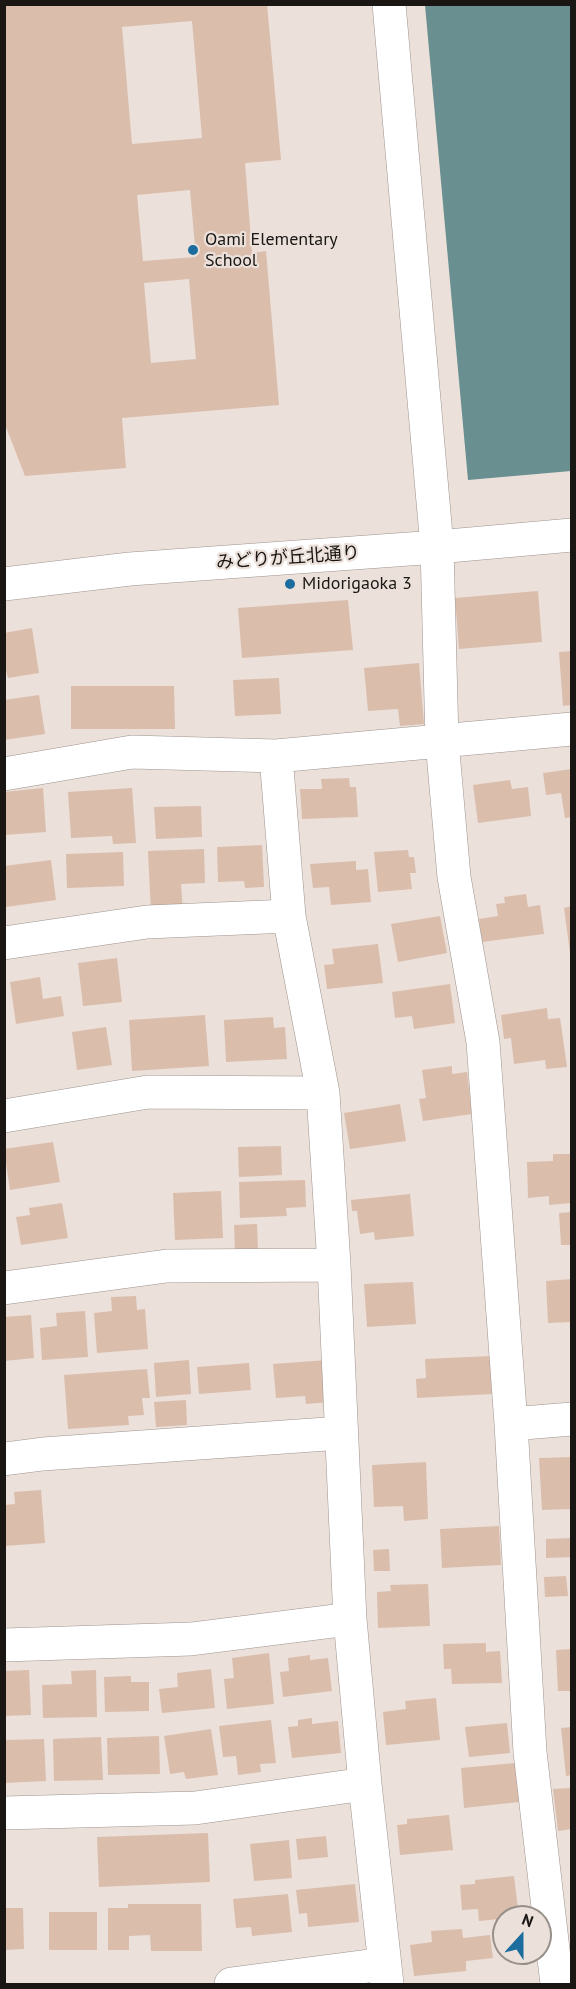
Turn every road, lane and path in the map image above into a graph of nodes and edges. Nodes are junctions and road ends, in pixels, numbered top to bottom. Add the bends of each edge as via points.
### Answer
1 (389, 4) edge
2 (572, 535) edge
3 (437, 548) junction
4 (4, 584) edge
5 (572, 729) edge
6 (442, 741) junction
7 (276, 756) junction
8 (4, 774) edge
9 (289, 916) junction
10 (4, 943) edge
11 (323, 1093) junction
12 (4, 1116) edge
13 (334, 1265) junction
14 (4, 1288) edge
15 (572, 1419) edge
16 (511, 1424) junction
17 (341, 1432) junction
18 (4, 1459) edge
19 (350, 1619) junction
20 (4, 1645) edge
21 (365, 1784) junction
22 (4, 1813) edge
23 (385, 1974) edge
24 (231, 1984) edge
25 (557, 1984) edge

1 - 3 street
2 - 3 street, みどりが丘北通り
3 - 4 street, みどりが丘北通り via 130,569
3 - 6 street
5 - 6 street
6 - 7 street
6 - 16 street via 454,877 483,1042
7 - 8 street via 132,752
7 - 9 street
9 - 10 street via 147,922
9 - 11 street
11 - 12 street via 148,1092
11 - 13 street
13 - 14 street via 167,1266
13 - 17 street
15 - 16 street
16 - 25 street via 530,1752
17 - 18 street
17 - 19 street
19 - 20 street via 191,1639
19 - 21 street
21 - 22 street via 195,1808
21 - 23 street
23 - 24 street

